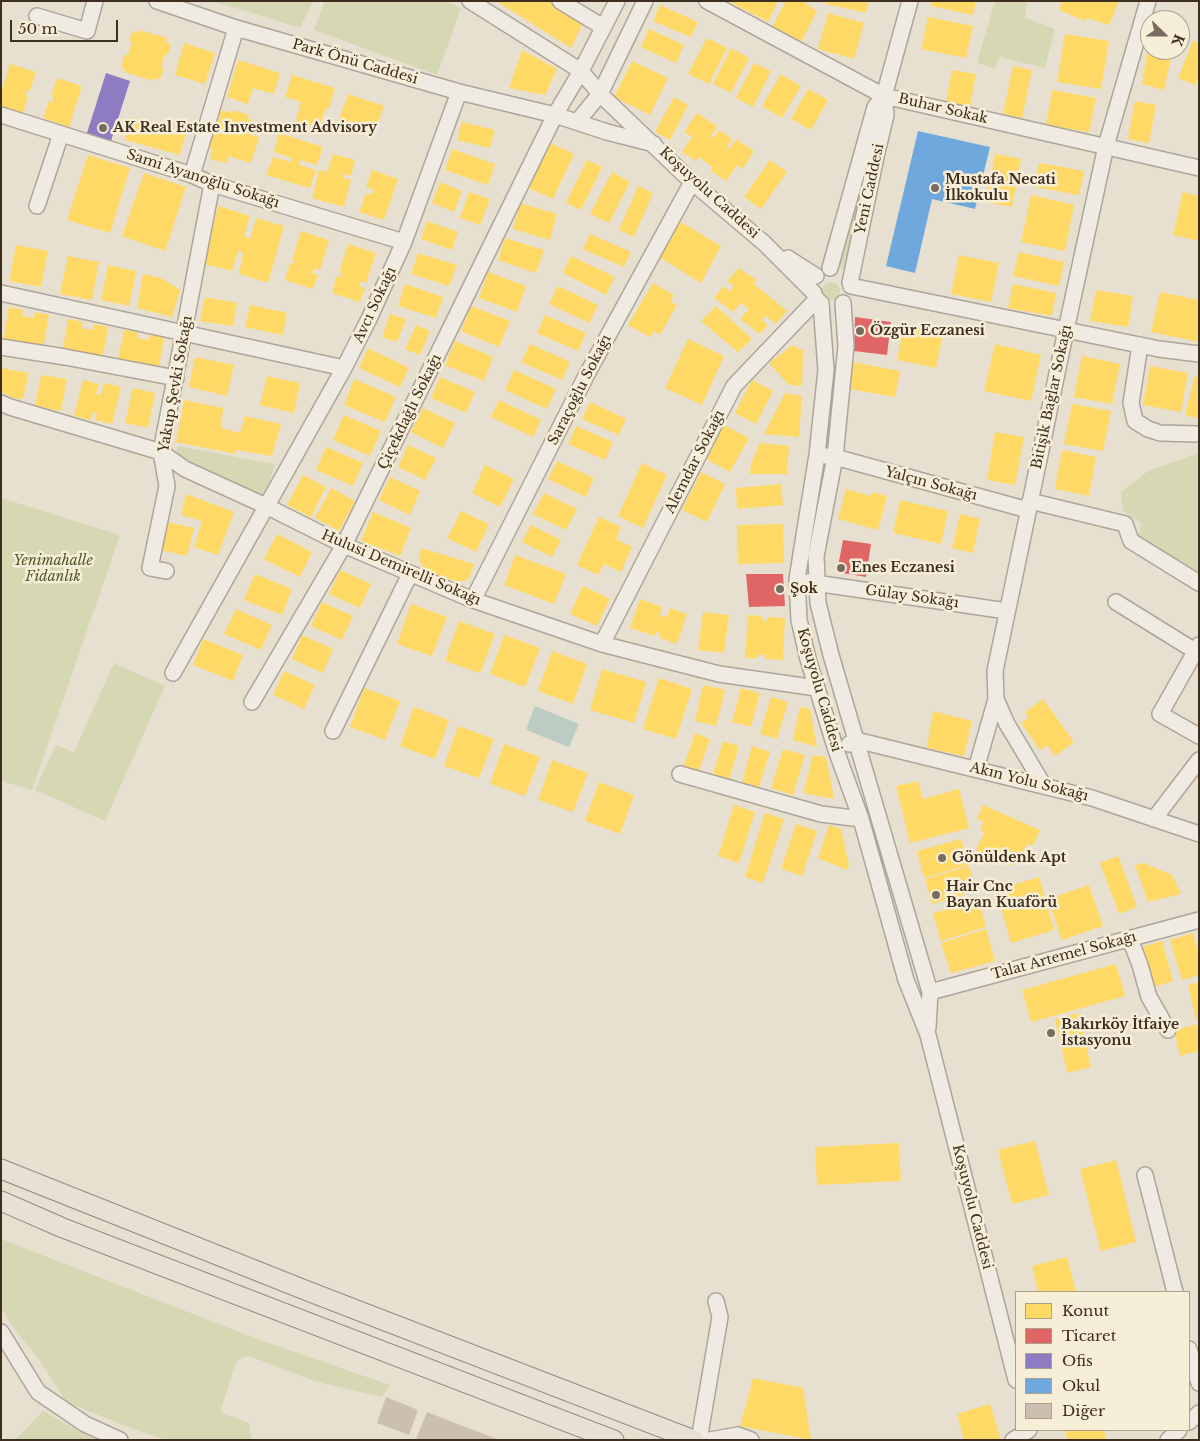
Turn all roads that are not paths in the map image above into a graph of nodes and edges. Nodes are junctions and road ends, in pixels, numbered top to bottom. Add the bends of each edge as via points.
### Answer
1 (95, 1) edge
2 (157, 1) edge
3 (470, 1) edge
4 (560, 1) edge
5 (617, 1) edge
6 (645, 1) edge
7 (707, 1) edge
8 (910, 1) edge
9 (1148, 1) edge
10 (37, 16) dead end
11 (603, 27) junction
12 (236, 28) junction
13 (581, 71) junction
14 (458, 92) junction
15 (600, 94) junction
16 (884, 96) junction
17 (1, 115) edge
18 (554, 115) junction
19 (577, 122) junction
20 (61, 134) junction
21 (654, 144) junction
22 (1106, 146) junction
23 (1199, 168) edge
24 (192, 175) junction
25 (692, 182) junction
26 (212, 184) junction
27 (38, 206) dead end
28 (404, 242) junction
29 (764, 242) junction
30 (830, 268) junction
31 (816, 276) junction
32 (851, 284) junction
33 (1, 293) edge
34 (817, 298) junction
35 (843, 303) junction
36 (1066, 330) junction
37 (184, 334) junction
38 (1140, 345) junction
39 (1, 346) edge
40 (1199, 354) edge
41 (344, 368) junction
42 (176, 378) junction
43 (1, 403) edge
44 (1197, 434) dead end
45 (162, 452) junction
46 (817, 455) junction
47 (835, 457) junction
48 (1029, 505) junction
49 (266, 506) junction
50 (344, 545) junction
51 (166, 571) dead end
52 (410, 574) junction
53 (797, 579) junction
54 (816, 583) junction
55 (1199, 583) edge
56 (473, 600) junction
57 (1116, 602) dead end
58 (1007, 611) junction
59 (602, 644) junction
60 (1197, 648) edge
61 (173, 673) dead end
62 (817, 688) junction
63 (996, 698) junction
64 (252, 702) dead end
65 (333, 731) dead end
66 (1199, 736) edge
67 (856, 740) junction
68 (836, 750) junction
69 (1199, 760) edge
70 (976, 769) junction
71 (680, 774) dead end
72 (1044, 786) junction
73 (860, 819) junction
74 (1154, 819) junction
75 (1199, 834) edge
76 (1199, 920) edge
77 (1130, 939) junction
78 (930, 992) junction
79 (1168, 1030) dead end
80 (928, 1035) junction
81 (1, 1169) edge
82 (1144, 1175) dead end
83 (1, 1201) edge
84 (1175, 1291) edge
85 (716, 1301) dead end
86 (1, 1332) edge
87 (1190, 1352) edge
88 (1015, 1376) edge
89 (1199, 1383) edge
90 (1027, 1431) edge
91 (1179, 1431) edge
92 (120, 1440) edge
93 (614, 1440) edge
94 (694, 1440) edge
95 (699, 1440) edge
96 (710, 1440) edge
97 (751, 1440) edge
98 (1013, 1440) edge
99 (1168, 1440) edge

1 - 10 street via 86,31
2 - 12 street, Park Önü Caddesi
3 - 13 street, Koşuyolu Caddesi
4 - 11 street
5 - 11 street, Çiçekdağlı Sokağı
6 - 15 street
7 - 16 street, Buhar Sokak
8 - 16 street, Yeni Caddesi
9 - 22 street, Bitişik Bağlar Sokağı
11 - 13 street, Çiçekdağlı Sokağı
12 - 14 street, Park Önü Caddesi
12 - 24 street
13 - 15 street, Koşuyolu Caddesi
13 - 18 street, Çiçekdağlı Sokağı
14 - 18 street, Park Önü Caddesi
14 - 28 street, Avcı Sokağı
15 - 19 street
15 - 21 street, Koşuyolu Caddesi
16 - 22 street, Buhar Sokak
16 - 30 street, Yeni Caddesi via 875,107
16 - 32 street, Yeni Caddesi via 886,115
17 - 20 street, Sami Ayanoğlu Sokağı
18 - 19 street, Koşuyolu Caddesi
18 - 50 street, Çiçekdağlı Sokağı
19 - 21 street, Koşuyolu Caddesi
20 - 24 street, Sami Ayanoğlu Sokağı
20 - 27 street
21 - 25 street, Koşuyolu Caddesi
22 - 23 street, Buhar Sokak
22 - 36 street, Bitişik Bağlar Sokağı
24 - 26 street, Sami Ayanoğlu Sokağı
25 - 29 street, Koşuyolu Caddesi
25 - 56 street, Saraçoğlu Sokağı via 586,376
26 - 28 street, Sami Ayanoğlu Sokağı
26 - 37 street, Yakup Şevki Sokağı
28 - 41 street, Avcı Sokağı
29 - 31 street, Koşuyolu Caddesi
29 - 34 street, Koşuyolu Caddesi
30 - 31 street
30 - 32 street via 840,270
31 - 34 street via 813,286
32 - 35 street via 848,298
32 - 36 street
33 - 37 street
34 - 35 street via 830,306
34 - 46 street, Koşuyolu Caddesi via 826,370
34 - 59 street, Alemdar Sokağı via 734,386
35 - 47 street, Koşuyolu Caddesi via 846,346
36 - 38 street
36 - 48 street, Bitişik Bağlar Sokağı
37 - 41 street
37 - 42 street, Yakup Şevki Sokağı
38 - 40 street
38 - 44 street via 1131,403 1135,421 1160,433
39 - 42 street
41 - 49 street, Avcı Sokağı
42 - 45 street, Yakup Şevki Sokağı
43 - 45 street, Hulusi Demirelli Sokağı
45 - 49 street, Hulusi Demirelli Sokağı via 184,469
45 - 51 street, Yakup Şevki Sokağı via 167,486 150,568
46 - 47 street, Yalçın Sokağı
46 - 53 street, Koşuyolu Caddesi
47 - 48 street, Yalçın Sokağı
47 - 54 street, Koşuyolu Caddesi via 816,556
48 - 55 street, Yalçın Sokağı via 1125,524 1130,541
48 - 58 street, Bitişik Bağlar Sokağı
49 - 50 street, Hulusi Demirelli Sokağı
49 - 61 street, Avcı Sokağı
50 - 52 street, Hulusi Demirelli Sokağı
50 - 64 street, Çiçekdağlı Sokağı
52 - 56 street, Hulusi Demirelli Sokağı
52 - 65 street
53 - 54 street, Gülay Sokağı
53 - 62 street, Koşuyolu Caddesi via 799,620
54 - 58 street, Gülay Sokağı
54 - 67 street, Koşuyolu Caddesi via 824,629
56 - 59 street, Hulusi Demirelli Sokağı
57 - 60 street
58 - 63 street, Bitişik Bağlar Sokağı via 995,671
59 - 62 street, Hulusi Demirelli Sokağı via 719,674
60 - 66 street via 1160,714
62 - 68 street, Koşuyolu Caddesi
63 - 70 street
63 - 72 street, Bitişik Bağlar Sokağı via 1006,724
67 - 68 street
67 - 70 street, Akın Yolu Sokağı
67 - 78 street, Koşuyolu Caddesi
68 - 73 street, Koşuyolu Caddesi
69 - 74 street
70 - 72 street, Akın Yolu Sokağı
71 - 73 street via 821,814
72 - 74 street, Akın Yolu Sokağı
73 - 80 street, Koşuyolu Caddesi via 906,980
74 - 75 street, Akın Yolu Sokağı
76 - 77 street, Talat Artemel Sokağı
77 - 78 street, Talat Artemel Sokağı
77 - 79 street via 1149,997
78 - 80 street, Koşuyolu Caddesi
80 - 88 street, Koşuyolu Caddesi
81 - 94 main road
82 - 84 street
83 - 93 main road via 63,1228
85 - 95 street via 720,1318
86 - 92 street via 38,1392 85,1424
87 - 89 street
90 - 98 street
91 - 99 street
96 - 97 street via 738,1435

